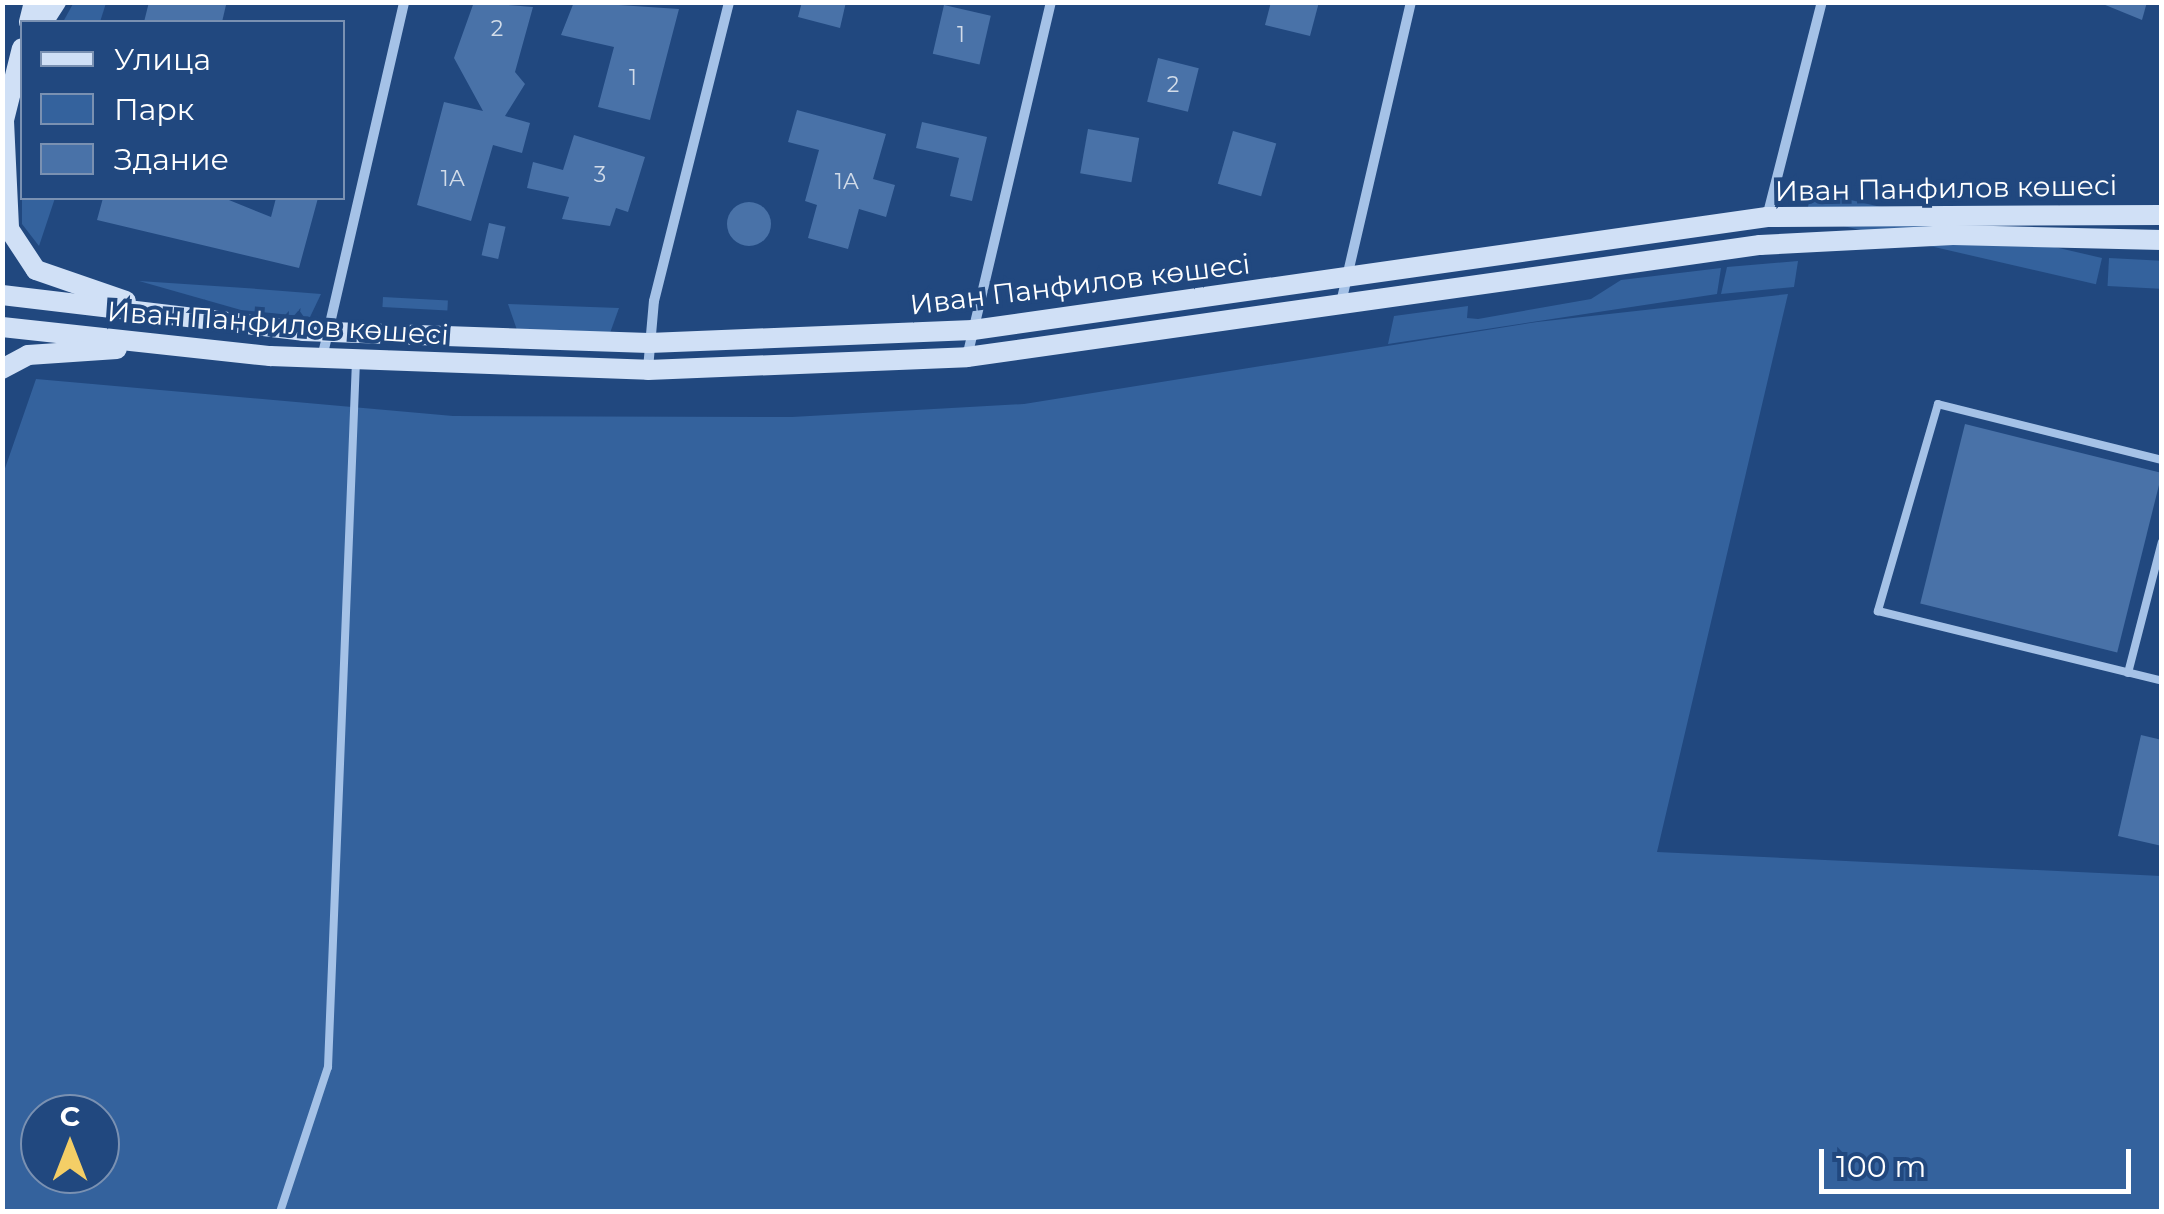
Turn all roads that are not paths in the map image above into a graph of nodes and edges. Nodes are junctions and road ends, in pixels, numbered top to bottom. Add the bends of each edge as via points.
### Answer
1 (404, 2) edge
2 (728, 2) edge
3 (1052, 2) edge
4 (1412, 2) edge
5 (1822, 2) edge
6 (20, 61) edge
7 (3, 125) edge
8 (2162, 215) edge
9 (1766, 217) junction
10 (2162, 240) edge
11 (1342, 280) junction
12 (2, 295) edge
13 (1340, 307) junction
14 (196, 321) junction
15 (2, 327) edge
16 (973, 330) junction
17 (325, 331) junction
18 (649, 343) junction
19 (160, 344) junction
20 (967, 357) junction
21 (322, 359) junction
22 (356, 360) junction
23 (2, 368) edge
24 (648, 370) junction
25 (2162, 460) edge
26 (2162, 542) edge
27 (2128, 673) junction
28 (2162, 681) edge
29 (280, 1212) edge

1 - 17 street
2 - 18 street
3 - 16 street
4 - 11 street
5 - 9 street
6 - 7 street
7 - 14 street via 9,229 36,270
8 - 9 street, Иван Панфилов көшесі
9 - 11 street, Иван Панфилов көшесі
10 - 13 street, Иван Панфилов көшесі via 1953,234 1760,245
11 - 13 street
11 - 16 street, Иван Панфилов көшесі
12 - 14 street, Иван Панфилов көшесі
13 - 20 street, Иван Панфилов көшесі
14 - 17 street, Иван Панфилов көшесі
15 - 19 street, Иван Панфилов көшесі
16 - 18 street, Иван Панфилов көшесі
16 - 20 street
17 - 18 street, Иван Панфилов көшесі
17 - 21 street
18 - 24 street
19 - 21 street, Иван Панфилов көшесі
19 - 23 street via 28,354
20 - 24 street, Иван Панфилов көшесі
21 - 22 street, Иван Панфилов көшесі
22 - 24 street, Иван Панфилов көшесі
22 - 29 lane via 328,1066
25 - 27 lane via 1938,404 1878,611
26 - 27 lane
27 - 28 lane

